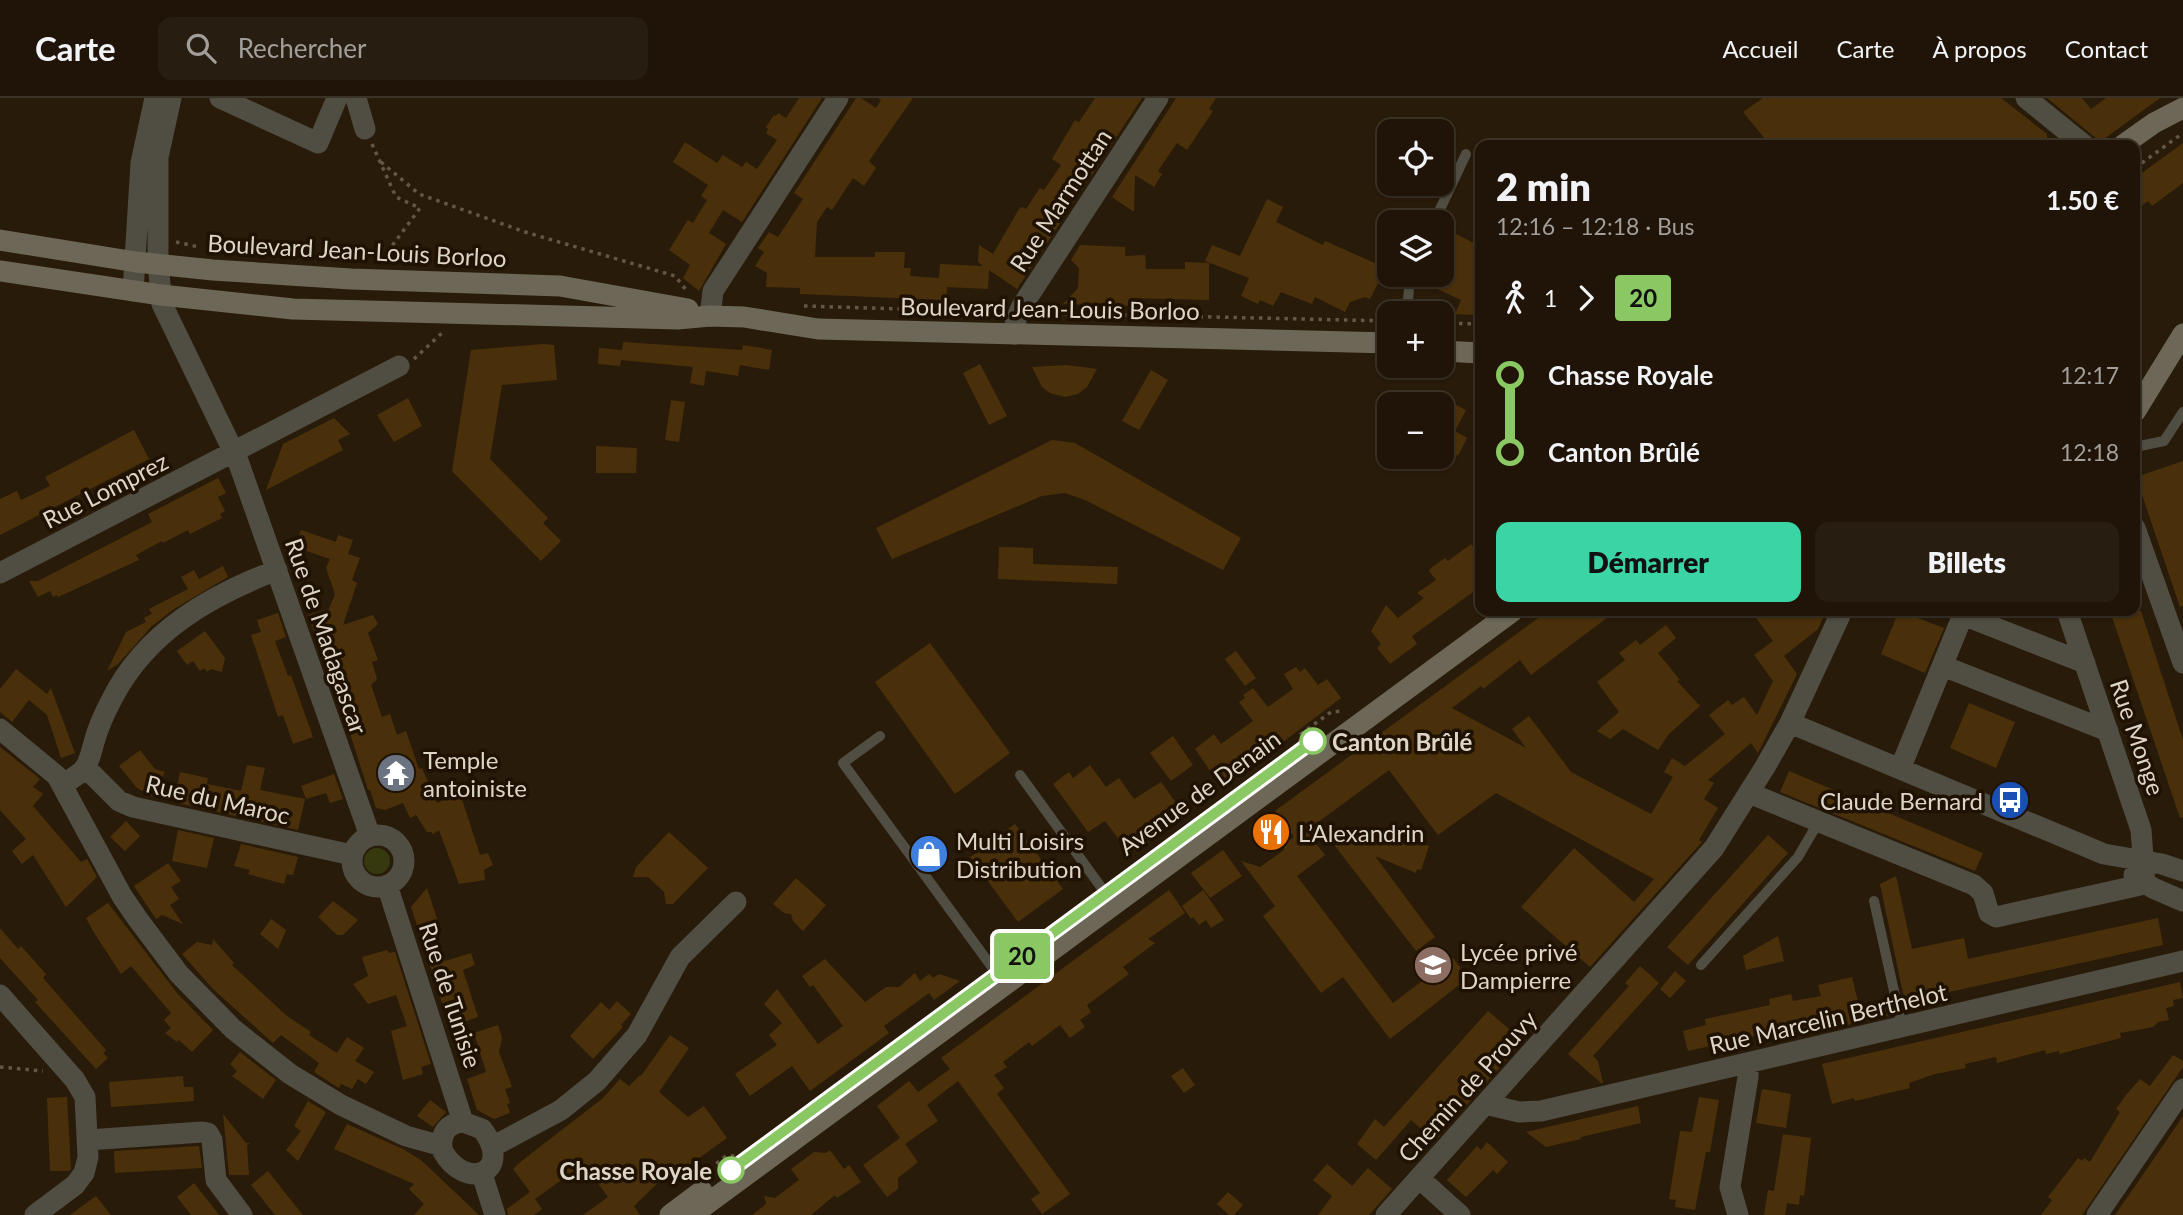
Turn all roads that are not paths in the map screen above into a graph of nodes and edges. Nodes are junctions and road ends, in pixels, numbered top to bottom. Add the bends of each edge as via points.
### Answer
1 (155, 98) edge
2 (171, 98) edge
3 (220, 98) edge
4 (337, 98) edge
5 (356, 98) edge
6 (838, 98) edge
7 (1158, 98) edge
8 (2026, 98) edge
9 (2180, 98) edge
10 (2183, 108) edge
11 (2154, 123) junction
12 (365, 130) road end
13 (2072, 140) edge
14 (2130, 140) edge
15 (1466, 154) dead end
16 (1440, 210) edge
17 (0, 240) edge
18 (135, 262) junction
19 (158, 264) junction
20 (0, 271) edge
21 (133, 291) junction
22 (161, 295) junction
23 (710, 316) junction
24 (1014, 334) junction
25 (2183, 334) edge
26 (1454, 341) edge
27 (1475, 342) edge
28 (1377, 343) edge
29 (1454, 352) edge
30 (1475, 353) edge
31 (399, 366) road end
32 (2140, 404) edge
33 (2183, 412) edge
34 (2140, 446) edge
35 (234, 453) junction
36 (2140, 542) edge
37 (277, 570) junction
38 (0, 573) edge
39 (1483, 616) edge
40 (1506, 616) edge
41 (1840, 616) edge
42 (1963, 616) edge
43 (1966, 616) edge
44 (2069, 616) edge
45 (2085, 663) junction
46 (2183, 663) edge
47 (1943, 666) junction
48 (1790, 723) junction
49 (0, 729) edge
50 (2108, 731) junction
51 (880, 736) dead end
52 (86, 768) junction
53 (1900, 769) junction
54 (1020, 775) dead end
55 (62, 785) junction
56 (1749, 793) junction
57 (1819, 821) junction
58 (370, 836) junction
59 (2104, 854) junction
60 (352, 855) junction
61 (2144, 860) junction
62 (2183, 871) edge
63 (2145, 884) junction
64 (387, 885) junction
65 (1106, 894) junction
66 (1874, 901) dead end
67 (2183, 901) edge
68 (736, 902) dead end
69 (2183, 961) edge
70 (1701, 965) dead end
71 (998, 974) junction
72 (0, 995) edge
73 (1902, 1027) junction
74 (1748, 1063) junction
75 (2183, 1089) edge
76 (1485, 1104) junction
77 (463, 1122) junction
78 (88, 1140) junction
79 (442, 1146) junction
80 (492, 1147) junction
81 (482, 1174) junction
82 (1419, 1178) junction
83 (36, 1215) edge
84 (242, 1215) edge
85 (495, 1215) edge
86 (670, 1215) edge
87 (692, 1215) edge
88 (1387, 1215) edge
89 (1460, 1215) edge
90 (1738, 1215) edge
91 (2097, 1215) edge

1 - 18 street via 141,163
2 - 19 street via 158,157
3 - 4 street via 318,143
5 - 12 street
6 - 23 street via 713,290
7 - 24 street, Rue Marmottan via 1022,306
8 - 13 street
9 - 11 main road
10 - 11 main road
11 - 14 main road
15 - 16 lane
17 - 18 main road, Boulevard Jean-Louis Borloo
18 - 19 main road, Boulevard Jean-Louis Borloo
18 - 21 street
19 - 22 street
19 - 23 main road, Boulevard Jean-Louis Borloo via 324,278 573,288
20 - 21 main road, Boulevard Jean-Louis Borloo
21 - 22 main road, Boulevard Jean-Louis Borloo
22 - 23 main road, Boulevard Jean-Louis Borloo via 336,311
22 - 35 street via 170,324
23 - 24 main road, Boulevard Jean-Louis Borloo via 818,329
24 - 28 main road, Boulevard Jean-Louis Borloo
25 - 32 main road
26 - 27 main road
29 - 30 main road
31 - 35 street, Rue Lomprez
33 - 34 lane via 2164,441
35 - 37 street, Rue de Madagascar
35 - 38 street, Rue Lomprez
36 - 46 street
37 - 52 street via 197,607 147,649 113,697
37 - 58 street, Rue de Madagascar
39 - 65 main road, Avenue de Denain
40 - 87 main road, Avenue de Denain
41 - 48 street, Chemin de Prouvy
42 - 47 street
43 - 45 street
44 - 45 street, Rue Monge
45 - 50 street, Rue Monge
47 - 50 street
47 - 53 street
48 - 53 street
48 - 56 street, Chemin de Prouvy
49 - 55 street via 53,771
50 - 61 street, Rue Monge via 2141,830
51 - 71 lane via 843,763
52 - 55 street
52 - 60 street, Rue du Maroc via 119,800 133,807
53 - 59 street
54 - 65 lane
55 - 79 street via 142,926 179,974 233,1029 341,1105 405,1136
56 - 57 street
56 - 76 street, Chemin de Prouvy via 1693,873
57 - 63 street via 1974,885 1983,893 1989,913 1996,916
57 - 70 lane via 1798,857
58 - 60 street via 359,842
58 - 64 street via 389,837 402,850 403,870
59 - 61 street
59 - 63 street
60 - 64 street via 352,868 362,882 374,887
61 - 62 street
61 - 63 street, Rue Monge
63 - 67 street
64 - 77 street, Rue de Tunisie
65 - 71 main road, Avenue de Denain
66 - 73 lane
68 - 80 street via 680,957 637,1035 597,1081 555,1114
69 - 73 street, Rue Marcelin Berthelot
71 - 86 main road, Avenue de Denain
72 - 78 street via 85,1097
73 - 74 street, Rue Marcelin Berthelot
74 - 76 street, Rue Marcelin Berthelot via 1541,1111 1519,1112
74 - 90 street via 1730,1187
75 - 91 street
76 - 82 street, Chemin de Prouvy
77 - 79 street via 447,1128
77 - 80 street via 482,1129
78 - 83 street via 87,1167 80,1179
78 - 84 street via 208,1133 216,1180
79 - 81 street via 462,1171
80 - 81 street via 493,1161
81 - 85 street
82 - 88 street, Chemin de Prouvy
82 - 89 street

